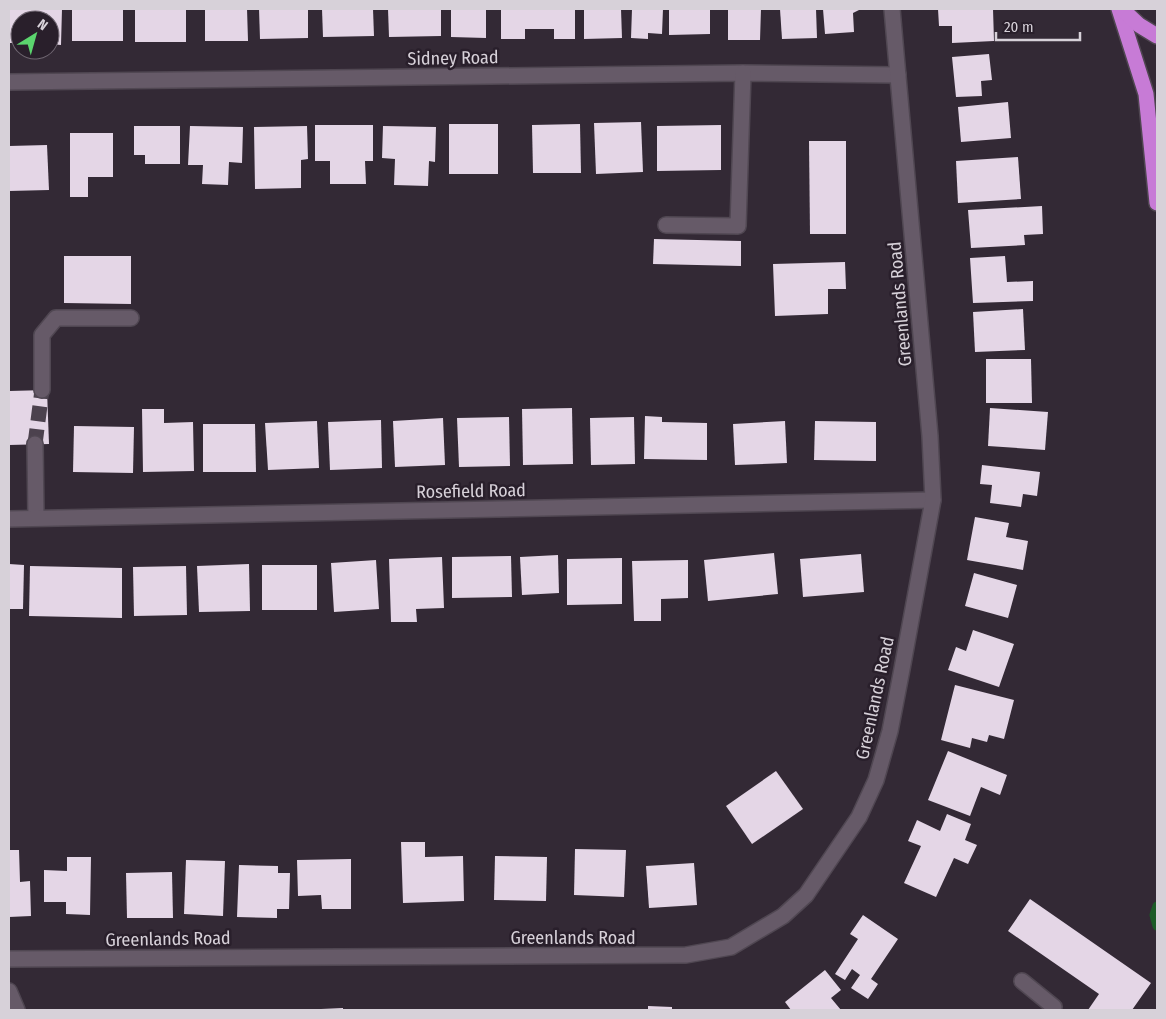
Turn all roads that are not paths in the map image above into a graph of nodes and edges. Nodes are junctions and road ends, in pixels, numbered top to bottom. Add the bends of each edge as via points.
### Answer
1 (892, 9) edge
2 (1121, 9) edge
3 (1157, 36) edge
4 (744, 73) junction
5 (898, 75) junction
6 (9, 82) edge
7 (1157, 203) edge
8 (666, 225) dead end
9 (132, 318) dead end
10 (42, 390) tunnel mouth
11 (35, 444) tunnel mouth
12 (933, 500) junction
13 (36, 518) junction
14 (9, 519) edge
15 (9, 959) edge
16 (1022, 981) dead end
17 (9, 991) edge
18 (17, 1010) edge
19 (1052, 1010) edge

1 - 5 street, Greenlands Road
2 - 3 highway
2 - 7 highway via 1146,94
4 - 5 street, Sidney Road
4 - 6 street, Sidney Road
4 - 8 street via 738,226
5 - 12 street, Greenlands Road
9 - 10 street via 56,318 42,335
11 - 13 street
12 - 13 street, Rosefield Road
12 - 15 street, Greenlands Road via 890,731 859,817 806,895 783,916 731,947 686,955 646,957
13 - 14 street, Rosefield Road
16 - 19 street via 1054,1007
17 - 18 street

